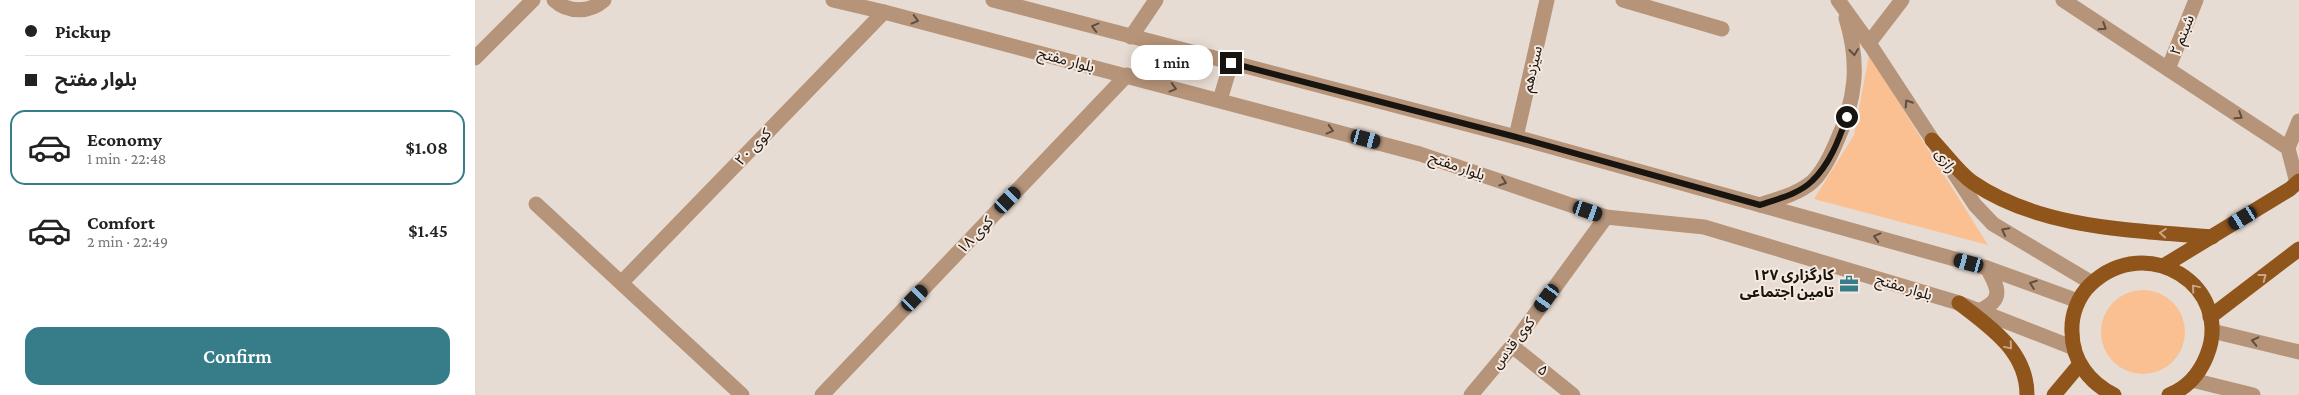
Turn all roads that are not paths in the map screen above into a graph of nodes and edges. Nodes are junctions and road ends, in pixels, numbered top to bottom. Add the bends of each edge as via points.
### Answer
1 (533, 0) edge
2 (553, 0) edge
3 (604, 0) edge
4 (833, 0) edge
5 (993, 0) edge
6 (1156, 0) edge
7 (1547, 0) edge
8 (1623, 0) edge
9 (1902, 0) edge
10 (2063, 0) edge
11 (2196, 0) edge
12 (1840, 2) edge
13 (884, 12) junction
14 (1722, 29) dead end
15 (1131, 36) junction
16 (1869, 43) junction
17 (475, 58) edge
18 (1231, 63) junction
19 (2168, 69) junction
20 (1127, 76) junction
21 (1220, 100) junction
22 (2299, 121) edge
23 (1516, 137) junction
24 (1932, 140) junction
25 (2288, 148) junction
26 (2298, 182) edge
27 (536, 204) dead end
28 (1760, 205) junction
29 (1606, 217) junction
30 (2212, 237) junction
31 (2299, 250) edge
32 (2165, 265) junction
33 (1987, 268) junction
34 (622, 282) junction
35 (2092, 283) junction
36 (2078, 301) junction
37 (1959, 303) junction
38 (1979, 311) junction
39 (2211, 324) junction
40 (1512, 346) junction
41 (2074, 348) junction
42 (2299, 352) edge
43 (2080, 364) junction
44 (2191, 380) junction
45 (742, 395) edge
46 (823, 395) edge
47 (1471, 395) edge
48 (1573, 395) edge
49 (2027, 395) edge
50 (2054, 395) edge
51 (2114, 395) edge
52 (2169, 395) edge
53 (2253, 395) edge

1 - 17 street
2 - 3 street via 575,10 593,7
4 - 13 street, بلوار مفتح
15 -> 5 street
6 - 15 street
7 - 23 street, سیزدهم
8 - 14 street
9 - 16 street
10 -> 19 street
11 - 19 street, شبنم ۲
12 - 16 street, رازی
12 -> 28 street via 1852,39 1855,66 1852,101 1841,132 1829,160 1812,182 1789,195
13 -> 20 street, بلوار مفتح
13 - 34 street, کوی ۲۰
15 - 18 street
24 -> 16 street, رازی
18 - 21 street
18 - 23 street
19 -> 25 street
20 -> 21 street, بلوار مفتح
20 - 46 street, کوی ۱۸
21 -> 29 street, بلوار مفتح via 1420,154
22 - 25 street
23 - 28 street
30 -> 24 main road via 2098,226 2005,202 1970,181
35 -> 24 street, رازی via 1993,224 1975,205
25 - 26 street
26 - 30 main road
27 - 34 street
33 -> 28 street
29 - 37 street, بلوار مفتح via 1704,227
29 - 40 street, کوی قدس
30 - 32 main road
39 -> 31 main road
32 - 35 main road via 2129,263 2113,268
39 -> 32 main road via 2206,305 2196,288 2182,274
36 -> 33 street
33 - 38 street via 1997,293 1993,303
34 - 45 street
35 - 36 main road
36 - 41 main road via 2073,316
37 - 38 street, بلوار مفتح
37 -> 49 main road via 1999,334 2014,352 2023,370
38 - 41 street, بلوار مفتح
42 -> 39 street
39 - 44 main road via 2209,349 2203,366
40 - 47 street, کوی قدس
40 - 48 street, ۵
41 - 43 main road
43 - 50 main road
43 - 51 main road via 2103,390
44 - 52 main road
44 - 53 street

